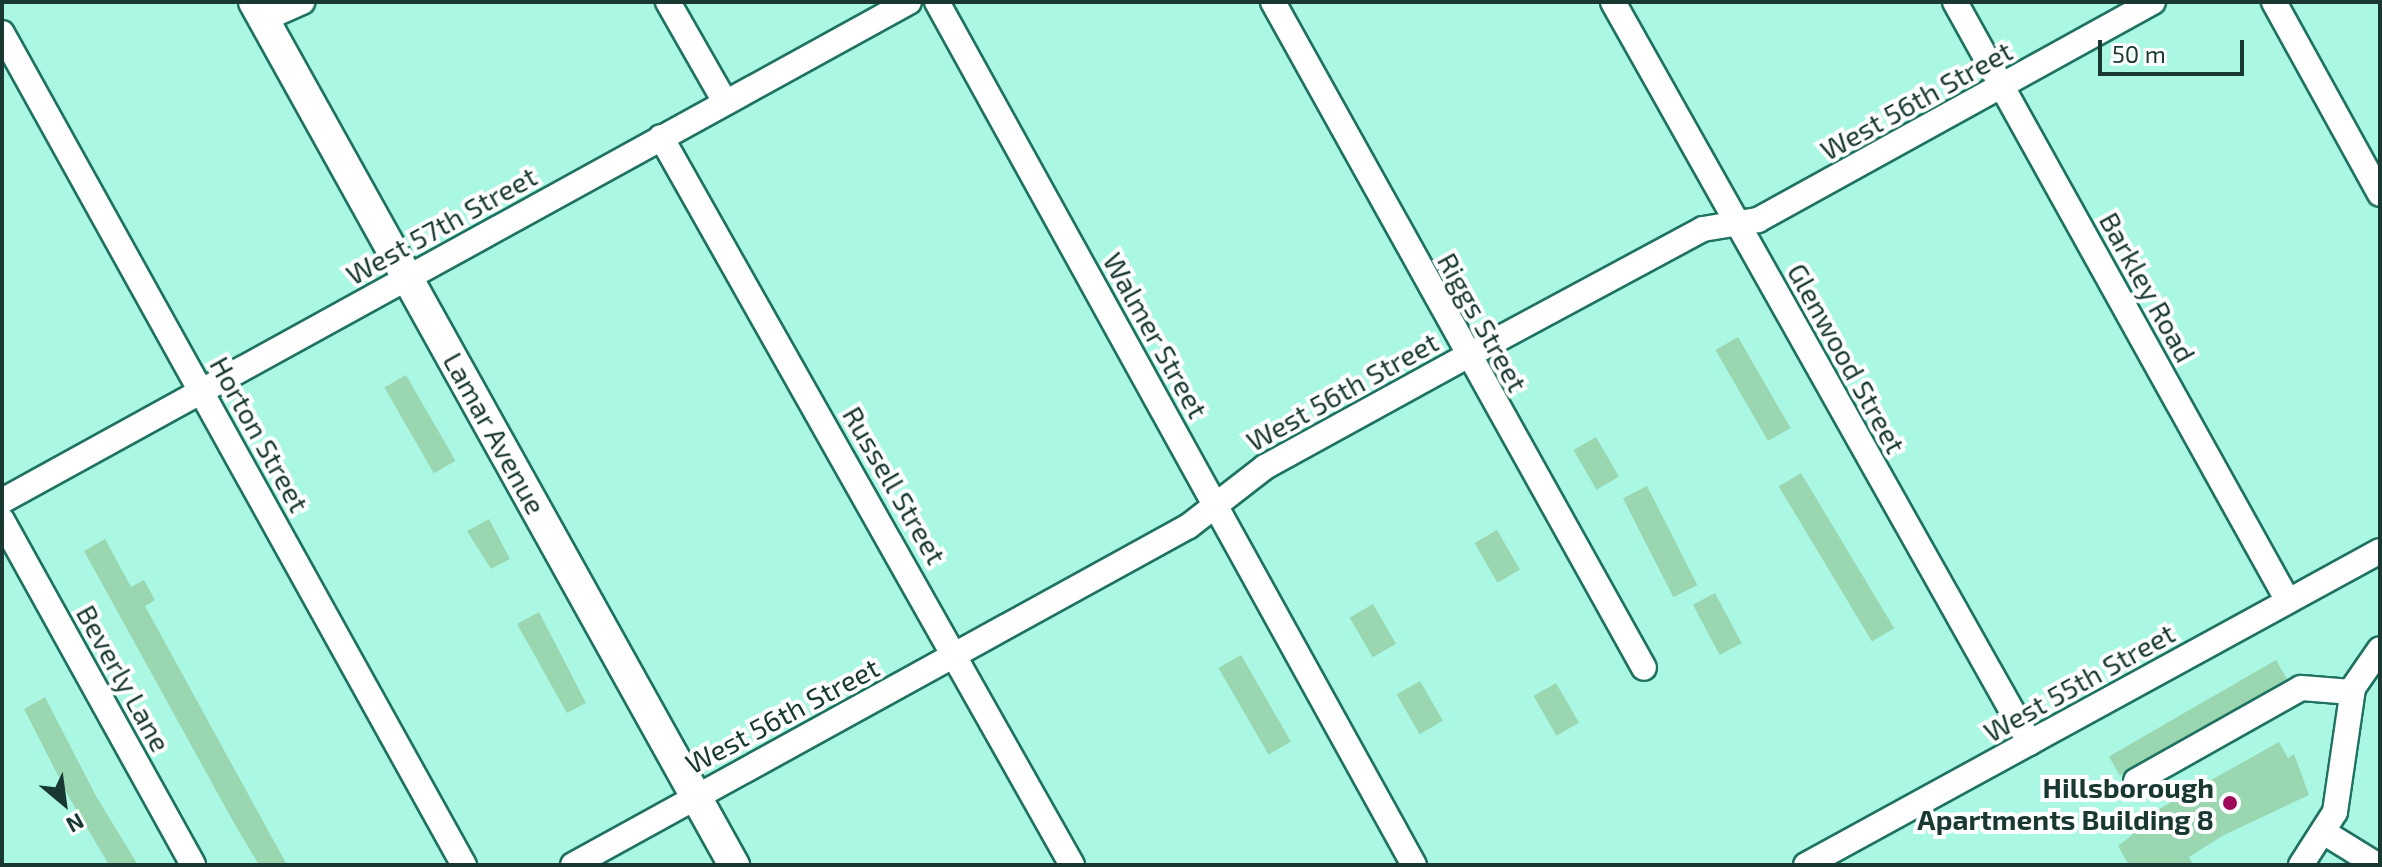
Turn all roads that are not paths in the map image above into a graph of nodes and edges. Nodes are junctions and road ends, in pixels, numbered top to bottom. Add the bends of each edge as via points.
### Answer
1 (302, 2) edge
2 (668, 2) edge
3 (909, 2) edge
4 (937, 2) edge
5 (1273, 2) edge
6 (1613, 2) edge
7 (1955, 2) edge
8 (2153, 2) edge
9 (2274, 2) edge
10 (259, 10) edge
11 (2, 33) edge
12 (2002, 87) junction
13 (725, 102) junction
14 (661, 137) junction
15 (2380, 194) edge
16 (1735, 222) junction
17 (408, 277) junction
18 (1467, 356) junction
19 (202, 392) junction
20 (2, 501) edge
21 (1215, 503) junction
22 (2, 520) edge
23 (2380, 551) edge
24 (2288, 601) junction
25 (2380, 649) edge
26 (956, 656) junction
27 (1644, 668) dead end
28 (2352, 692) junction
29 (2030, 743) junction
30 (2136, 781) dead end
31 (696, 795) junction
32 (2325, 833) junction
33 (193, 865) edge
34 (464, 865) edge
35 (573, 865) edge
36 (734, 865) edge
37 (1072, 865) edge
38 (1414, 865) edge
39 (1806, 865) edge
40 (2301, 865) edge
41 (2377, 865) edge

1 - 10 street
2 - 13 street
3 - 13 street, West 57th Street
4 - 21 street, Walmer Street
5 - 18 street, Riggs Street
6 - 16 street, Glenwood Street
7 - 12 street, Barkley Road
8 - 12 street, West 56th Street
9 - 15 street
10 - 17 street, Lamar Avenue
11 - 19 street, Horton Street
12 - 16 street, West 56th Street via 1758,220
12 - 24 street, Barkley Road
13 - 14 street, West 57th Street
14 - 17 street, West 57th Street
14 - 26 street, Russell Street
16 - 18 street, West 56th Street via 1703,229
16 - 29 street, Glenwood Street
17 - 19 street, West 57th Street
17 - 31 street, Lamar Avenue
18 - 21 street, West 56th Street via 1273,462
18 - 27 street, Riggs Street
19 - 20 street, West 57th Street
19 - 34 street, Horton Street
21 - 26 street, West 56th Street via 1189,526
21 - 38 street, Walmer Street
22 - 33 street, Beverly Lane
23 - 24 street, West 55th Street
24 - 29 street, West 55th Street
25 - 28 street
26 - 31 street, West 56th Street
26 - 37 street, Russell Street
28 - 30 street via 2306,686
28 - 32 street via 2341,791
29 - 39 street, West 55th Street
31 - 35 street, West 56th Street
31 - 36 street, Lamar Avenue
32 - 40 street
32 - 41 street

